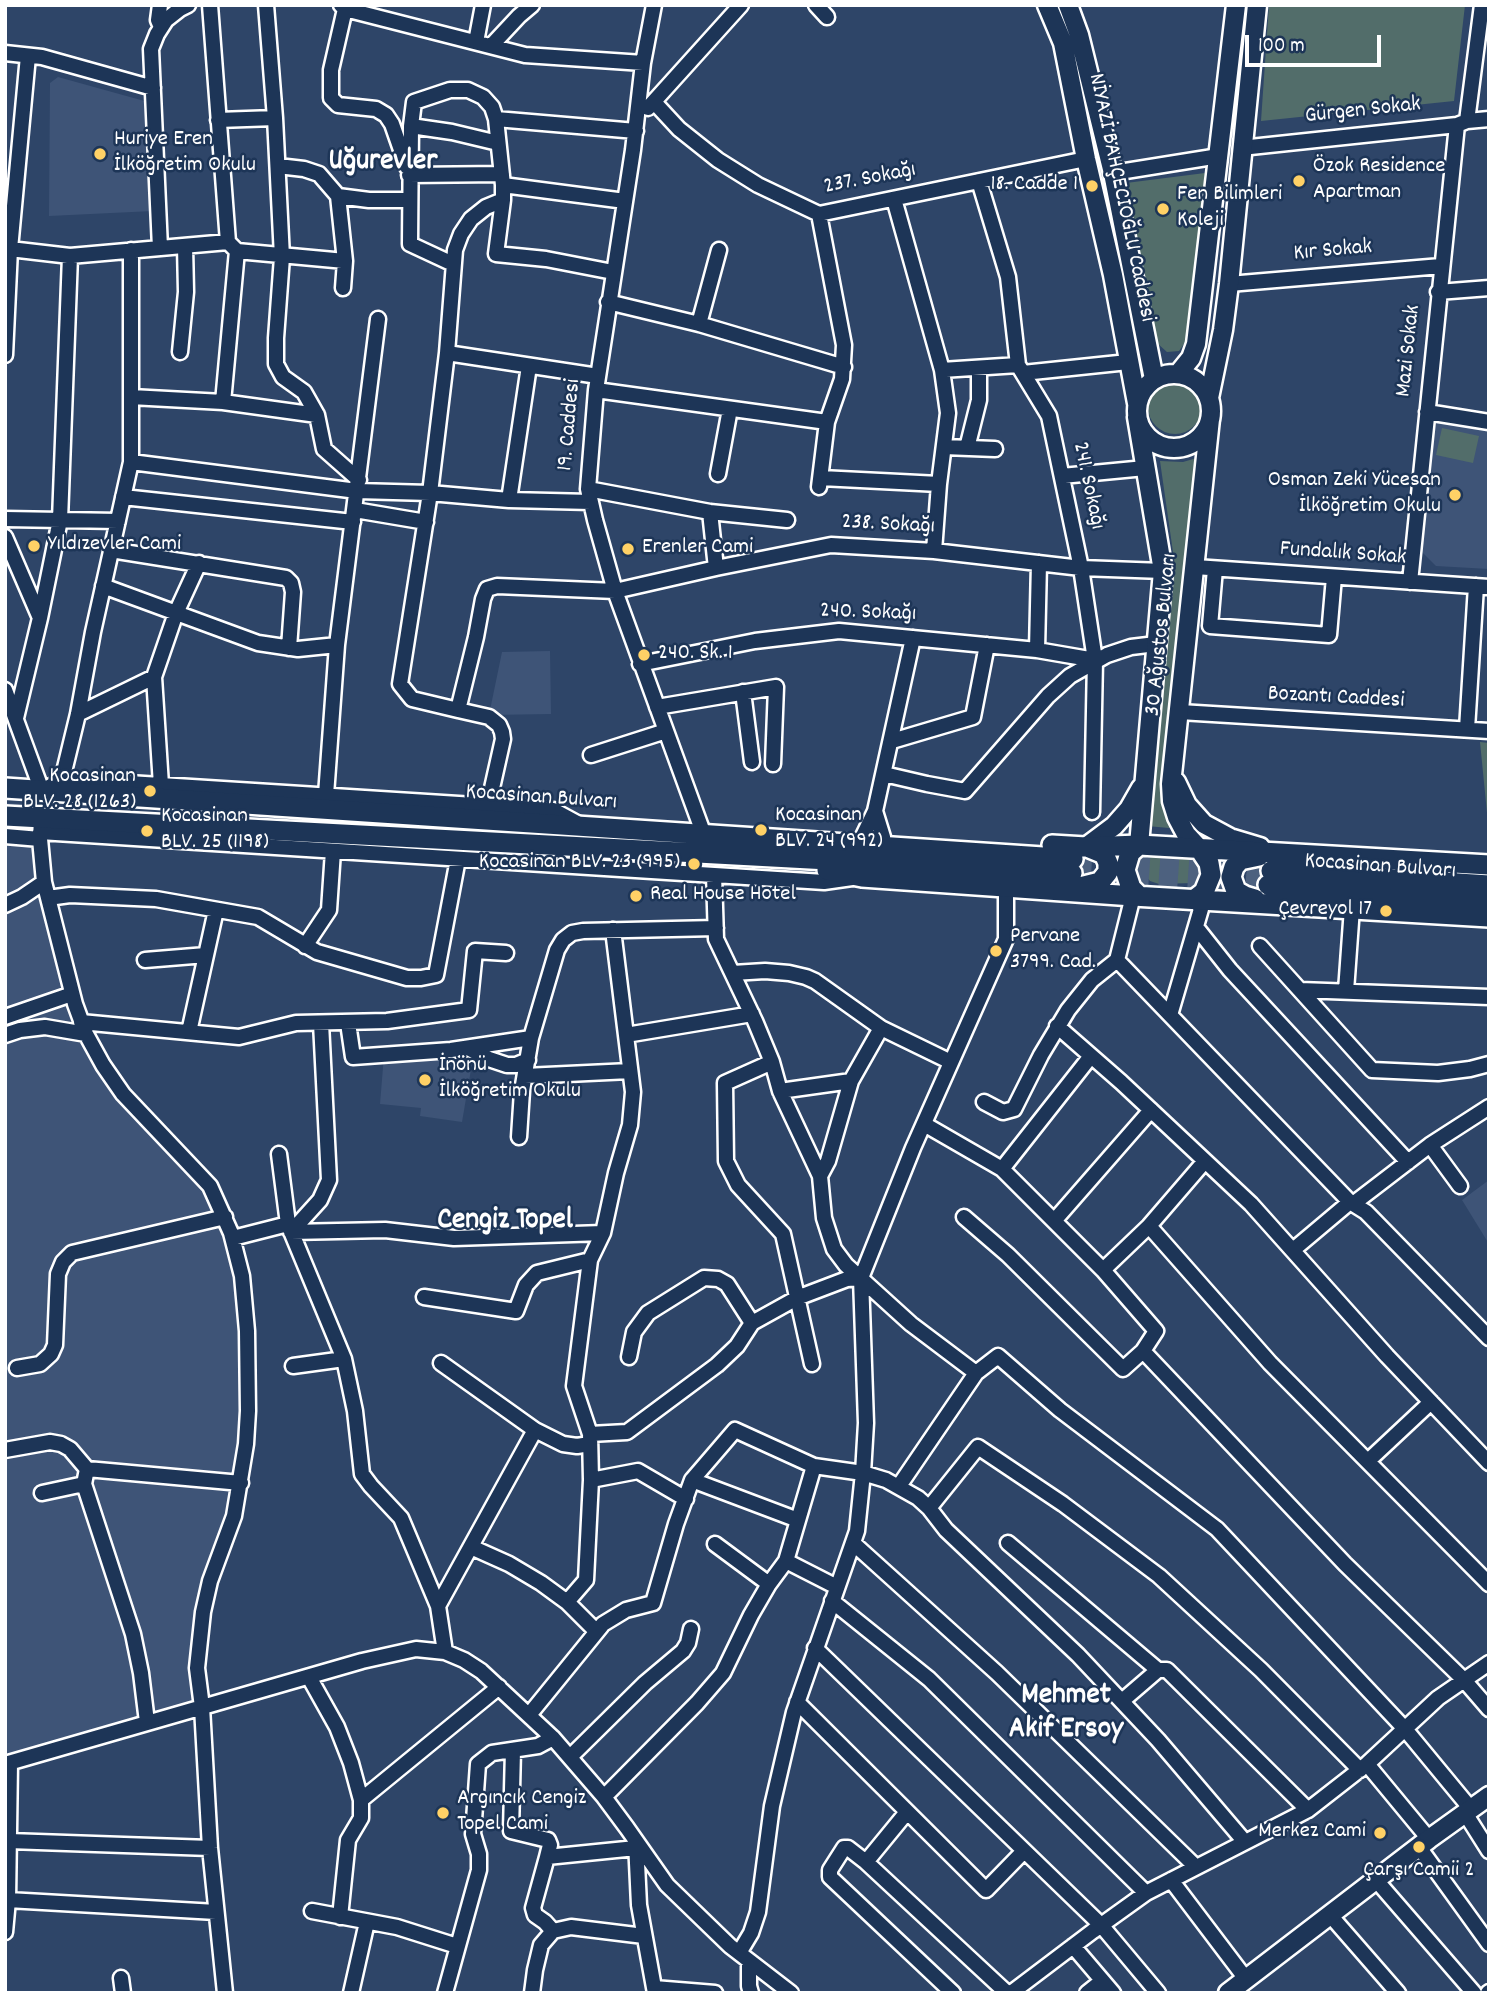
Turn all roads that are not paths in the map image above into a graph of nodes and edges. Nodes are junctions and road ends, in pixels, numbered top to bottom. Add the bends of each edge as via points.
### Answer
1 (160, 5) edge
2 (208, 5) edge
3 (266, 5) edge
4 (483, 5) edge
5 (532, 5) edge
6 (741, 5) edge
7 (816, 5) edge
8 (1047, 5) edge
9 (1068, 5) edge
10 (1236, 5) edge
11 (1257, 5) edge
12 (1482, 5) edge
13 (184, 7) edge
14 (343, 7) edge
15 (651, 7) edge
16 (367, 10) edge
17 (827, 17) dead end
18 (161, 27) junction
19 (476, 42) junction
20 (491, 46) junction
21 (5, 53) edge
22 (28, 55) junction
23 (643, 63) junction
24 (153, 88) junction
25 (414, 102) junction
26 (654, 102) junction
27 (275, 118) junction
28 (496, 119) junction
29 (1489, 119) edge
30 (218, 120) junction
31 (1462, 123) junction
32 (391, 124) junction
33 (636, 125) junction
34 (411, 126) junction
35 (498, 143) junction
36 (1241, 148) junction
37 (1219, 156) junction
38 (1086, 159) junction
39 (278, 166) junction
40 (1113, 173) junction
41 (410, 175) junction
42 (502, 179) junction
43 (979, 181) junction
44 (338, 195) junction
45 (894, 199) junction
46 (410, 200) junction
47 (503, 200) junction
48 (625, 201) junction
49 (819, 214) junction
50 (185, 246) junction
51 (232, 247) junction
52 (8, 248) edge
53 (160, 248) junction
54 (131, 250) junction
55 (719, 250) dead end
56 (70, 256) junction
57 (282, 257) junction
58 (345, 261) junction
59 (453, 264) junction
60 (1441, 266) junction
61 (613, 272) junction
62 (1229, 284) junction
63 (343, 288) dead end
64 (1489, 288) edge
65 (1438, 292) junction
66 (608, 302) junction
67 (378, 319) dead end
68 (699, 324) junction
69 (6, 328) edge
70 (1198, 329) junction
71 (1223, 330) junction
72 (180, 352) dead end
73 (447, 353) junction
74 (5, 355) edge
75 (1129, 362) junction
76 (529, 366) junction
77 (844, 367) junction
78 (979, 368) junction
79 (1021, 369) junction
80 (942, 370) junction
81 (1178, 374) junction
82 (1154, 379) junction
83 (597, 383) junction
84 (131, 397) junction
85 (1209, 398) junction
86 (223, 402) junction
87 (730, 409) junction
88 (1137, 410) junction
89 (1427, 412) junction
90 (317, 415) junction
91 (1210, 419) junction
92 (827, 422) junction
93 (1489, 422) edge
94 (944, 447) junction
95 (967, 448) junction
96 (995, 449) dead end
97 (131, 462) junction
98 (1145, 468) junction
99 (718, 474) dead end
100 (1062, 476) junction
101 (939, 484) junction
102 (358, 486) junction
103 (430, 493) junction
104 (590, 495) junction
105 (123, 497) junction
106 (509, 500) junction
107 (710, 512) junction
108 (354, 516) junction
109 (5, 519) edge
110 (60, 520) junction
111 (787, 520) dead end
112 (117, 521) junction
113 (426, 522) junction
114 (5, 537) edge
115 (111, 550) junction
116 (934, 551) junction
117 (199, 563) junction
118 (1039, 563) junction
119 (1195, 567) junction
120 (716, 568) junction
121 (1081, 568) junction
122 (1215, 569) junction
123 (1163, 571) junction
124 (1334, 577) junction
125 (1410, 582) junction
126 (103, 586) junction
127 (1482, 586) edge
128 (615, 591) junction
129 (176, 613) junction
130 (40, 618) junction
131 (913, 638) junction
132 (1156, 644) junction
133 (337, 645) junction
134 (987, 645) junction
135 (289, 648) junction
136 (1037, 650) junction
137 (1095, 660) junction
138 (640, 664) junction
139 (154, 677) junction
140 (6, 691) edge
141 (743, 692) junction
142 (657, 707) junction
143 (458, 710) junction
144 (1180, 712) junction
145 (78, 714) junction
146 (16, 718) junction
147 (1467, 729) junction
148 (666, 731) junction
149 (1489, 731) edge
150 (892, 741) junction
151 (591, 755) dead end
152 (751, 762) dead end
153 (773, 764) dead end
154 (1173, 769) junction
155 (884, 774) junction
156 (62, 780) junction
157 (1144, 781) junction
158 (162, 785) junction
159 (5, 788) edge
160 (42, 791) junction
161 (326, 795) junction
162 (488, 806) junction
163 (875, 811) junction
164 (1092, 812) dead end
165 (5, 816) edge
166 (583, 827) junction
167 (40, 830) junction
168 (704, 835) junction
169 (5, 836) edge
170 (863, 836) junction
171 (883, 837) junction
172 (1139, 845) junction
173 (763, 848) junction
174 (1199, 848) junction
175 (333, 851) junction
176 (1281, 853) junction
177 (458, 859) junction
178 (1489, 865) edge
179 (1074, 867) junction
180 (715, 875) junction
181 (862, 877) junction
182 (44, 882) junction
183 (1489, 885) edge
184 (1006, 886) junction
185 (1136, 896) junction
186 (48, 898) junction
187 (1195, 899) junction
188 (1489, 899) edge
189 (1277, 904) junction
190 (5, 905) edge
191 (1352, 908) junction
192 (216, 910) junction
193 (1489, 917) edge
194 (1196, 927) junction
195 (716, 928) junction
196 (613, 930) junction
197 (305, 946) junction
198 (1260, 946) dead end
199 (506, 953) dead end
200 (206, 955) junction
201 (145, 960) dead end
202 (1117, 960) junction
203 (733, 973) junction
204 (1300, 990) junction
205 (1346, 991) junction
206 (72, 993) junction
207 (1489, 997) edge
208 (752, 1014) junction
209 (6, 1015) edge
210 (1170, 1015) junction
211 (320, 1023) junction
212 (348, 1023) junction
213 (1057, 1026) junction
214 (83, 1028) junction
215 (881, 1028) junction
216 (189, 1032) junction
217 (5, 1035) edge
218 (626, 1035) junction
219 (531, 1038) junction
220 (468, 1048) junction
221 (1091, 1056) junction
222 (528, 1060) junction
223 (772, 1062) junction
224 (951, 1062) junction
225 (1489, 1064) edge
226 (630, 1071) junction
227 (525, 1076) junction
228 (851, 1081) junction
229 (780, 1091) junction
230 (984, 1102) dead end
231 (1489, 1107) edge
232 (1151, 1110) junction
233 (924, 1124) junction
234 (519, 1138) dead end
235 (1430, 1145) junction
236 (278, 1154) dead end
237 (1205, 1161) junction
238 (1408, 1162) junction
239 (1002, 1169) junction
240 (820, 1176) junction
241 (1460, 1186) dead end
242 (1351, 1203) junction
243 (225, 1217) junction
244 (964, 1217) dead end
245 (1054, 1221) junction
246 (1149, 1226) junction
247 (290, 1228) junction
248 (603, 1233) junction
249 (233, 1238) junction
250 (1293, 1250) junction
251 (590, 1260) junction
252 (1103, 1270) junction
253 (861, 1278) junction
254 (424, 1297) dead end
255 (797, 1298) junction
256 (752, 1323) junction
257 (1489, 1338) edge
258 (1143, 1351) junction
259 (629, 1357) dead end
260 (344, 1359) junction
261 (442, 1363) dead end
262 (811, 1364) dead end
263 (293, 1366) dead end
264 (17, 1367) dead end
265 (976, 1373) junction
266 (1431, 1402) junction
267 (535, 1430) junction
268 (590, 1439) junction
269 (5, 1450) edge
270 (1368, 1461) junction
271 (1489, 1462) edge
272 (814, 1466) junction
273 (87, 1469) junction
274 (863, 1473) junction
275 (592, 1480) junction
276 (692, 1480) junction
277 (241, 1483) junction
278 (84, 1484) junction
279 (899, 1486) junction
280 (42, 1493) dead end
281 (686, 1499) junction
282 (929, 1508) junction
283 (798, 1520) junction
284 (853, 1543) junction
285 (1008, 1543) dead end
286 (715, 1544) dead end
287 (471, 1547) junction
288 (786, 1562) junction
289 (769, 1584) junction
290 (1489, 1584) edge
291 (835, 1594) junction
292 (567, 1602) junction
293 (438, 1606) junction
294 (691, 1629) dead end
295 (596, 1630) junction
296 (815, 1648) junction
297 (445, 1652) junction
298 (1489, 1663) edge
299 (1158, 1670) junction
300 (309, 1676) junction
301 (1464, 1680) junction
302 (499, 1687) junction
303 (1122, 1701) junction
304 (797, 1702) junction
305 (202, 1707) junction
306 (1489, 1709) edge
307 (529, 1715) junction
308 (147, 1722) junction
309 (1405, 1729) junction
310 (553, 1738) junction
311 (513, 1750) junction
312 (570, 1758) junction
313 (8, 1763) edge
314 (1363, 1767) junction
315 (1489, 1796) edge
316 (604, 1797) junction
317 (361, 1800) junction
318 (1308, 1810) junction
319 (1468, 1811) junction
320 (907, 1812) junction
321 (9, 1841) junction
322 (1245, 1842) junction
323 (1424, 1843) junction
324 (636, 1844) junction
325 (210, 1848) junction
326 (1024, 1851) junction
327 (1489, 1851) edge
328 (547, 1857) junction
329 (866, 1862) junction
330 (1196, 1867) junction
331 (1171, 1880) junction
332 (1376, 1880) junction
333 (1146, 1893) junction
334 (8, 1900) junction
335 (312, 1911) dead end
336 (216, 1912) junction
337 (1330, 1915) junction
338 (340, 1917) junction
339 (367, 1922) junction
340 (1101, 1925) junction
341 (553, 1931) junction
342 (5, 1932) edge
343 (644, 1936) junction
344 (1489, 1944) edge
345 (457, 1946) junction
346 (1073, 1946) junction
347 (744, 1957) junction
348 (1246, 1979) junction
349 (1102, 1981) junction
350 (654, 1991) edge
351 (225, 1993) edge
352 (351, 1993) edge
353 (445, 1993) edge
354 (532, 1993) edge
355 (715, 1993) edge
356 (751, 1993) edge
357 (791, 1993) edge
358 (953, 1993) edge
359 (1009, 1993) edge
360 (1087, 1993) edge
361 (1112, 1993) edge
362 (1158, 1993) edge
363 (1228, 1993) edge
364 (1398, 1993) edge
365 (1474, 1993) edge

1 - 18 street
2 - 13 street
2 - 30 street
3 - 27 street
4 - 19 street
5 - 20 street
6 - 26 street
7 - 17 street
8 - 38 main road, NİYAZİ BAHÇECİOĞLU Caddesi via 1063,43
9 - 40 main road, NİYAZİ BAHÇECİOĞLU Caddesi
10 - 37 main road
11 - 36 main road
12 - 31 street, Mazi Sokak
13 - 18 street
14 - 16 street
14 - 32 street via 331,71 331,98 338,105 376,110
15 - 23 street, 19. Caddesi
16 - 19 street
18 - 24 street via 152,49
19 - 20 street
20 - 23 street via 525,55
21 - 22 street
22 - 24 street
22 - 52 street
23 - 33 street, 19. Caddesi
24 - 53 street
25 - 28 street via 450,90 468,90 483,97
25 - 32 street
25 - 34 street
26 - 33 street
26 - 49 street, 237. Sokağı via 689,138 728,167
27 - 30 street
27 - 39 street
28 - 33 street
28 - 35 street
29 - 31 street, Gürgen Sokak
30 - 51 street
31 - 36 street, Gürgen Sokak
31 - 60 street, Mazi Sokak
32 - 41 street
33 - 48 street, 19. Caddesi
34 - 35 street
34 - 41 street
35 - 42 street
36 - 62 main road
37 - 40 street
37 - 70 main road
38 - 43 street, 237. Sokağı
38 - 75 main road, NİYAZİ BAHÇECİOĞLU Caddesi
39 - 44 street via 319,174
39 - 57 street
40 - 82 main road, NİYAZİ BAHÇECİOĞLU Caddesi
41 - 42 street
41 - 46 street
42 - 47 street
42 - 48 street
43 - 45 street, 237. Sokağı
43 - 79 street, 241. Sokağı via 1008,277
44 - 46 street via 369,201
44 - 58 street
45 - 49 street, 237. Sokağı
45 - 80 street
46 - 59 street via 410,244
47 - 59 street via 465,226
47 - 61 street via 496,254
48 - 61 street, 19. Caddesi
49 - 77 street via 843,333
50 - 51 street
50 - 53 street
50 - 72 street
51 - 57 street
51 - 86 street
52 - 56 street
52 - 69 street
53 - 54 street
54 - 56 street
54 - 84 street
55 - 68 street
56 - 110 street
57 - 58 street
57 - 90 street via 276,364 284,377 304,392
58 - 63 street
59 - 73 street
60 - 62 street, Kır Sokak
60 - 65 street, Mazi Sokak
61 - 66 street, 19. Caddesi
62 - 71 main road
64 - 65 street
65 - 89 street, Mazi Sokak
66 - 68 street
66 - 83 street, 19. Caddesi
67 - 102 street
68 - 77 street
69 - 74 street
70 - 71 main road
70 - 81 main road via 1194,351
71 - 85 main road
73 - 76 street
73 - 103 street
75 - 79 street
75 - 88 main road, NİYAZİ BAHÇECİOĞLU Caddesi
76 - 83 street
76 - 106 street
77 - 92 street
78 - 79 street
78 - 80 street
78 - 95 street via 979,400
79 - 100 street, 241. Sokağı via 1049,416
80 - 94 street via 948,413
81 - 82 main road
81 - 85 main road via 1195,380
82 - 88 main road via 1143,389
83 - 87 street
83 - 104 street, 19. Caddesi
84 - 86 street
84 - 97 street
85 - 91 main road
86 - 90 street
87 - 92 street
87 - 99 street
88 - 91 main road via 1147,437 1173,448 1194,443
88 - 98 main road, 30 Ağustos Bulvarı
89 - 93 street
89 - 125 street, Mazi Sokak
90 - 102 street via 324,449
91 - 119 main road, 30 Ağustos Bulvarı
92 - 101 street via 820,482
94 - 95 street
94 - 101 street
95 - 96 street
97 - 102 street
97 - 105 street
98 - 100 street
98 - 123 main road, 30 Ağustos Bulvarı
100 - 121 street, 241. Sokağı
101 - 116 street
102 - 103 street
102 - 108 street
103 - 106 street
103 - 113 street
104 - 106 street
104 - 107 street
104 - 128 street, 19. Caddesi
105 - 108 street
105 - 112 street
107 - 111 street
107 - 120 street
108 - 113 street
108 - 133 street
109 - 110 street
110 - 112 street
110 - 130 street
112 - 115 street
113 - 143 street via 400,684 412,699
114 - 130 street
115 - 117 street
115 - 126 street
116 - 118 street, 238. Sokağı
116 - 120 street, 238. Sokağı via 831,545
117 - 129 street
117 - 135 street via 289,580 293,599
118 - 121 street, 238. Sokağı
118 - 136 street
119 - 122 street, Fundalık Sokak
119 - 144 main road, 30 Ağustos Bulvarı
120 - 128 street, 238. Sokağı
121 - 123 street, 238. Sokağı
121 - 137 street, 241. Sokağı
122 - 124 street, Fundalık Sokak
122 - 124 street via 1210,626 1329,635
123 - 132 main road, 30 Ağustos Bulvarı
124 - 125 street, Fundalık Sokak
125 - 127 street, Fundalık Sokak
126 - 129 street
126 - 145 street
127 - 147 street
128 - 138 street, 19. Caddesi
128 - 143 street, 238. Sokağı via 526,586 487,589
129 - 135 street via 258,643
129 - 139 street
130 - 146 street
131 - 134 street, 240. Sokağı
131 - 138 street, 240. Sokağı via 839,631 755,641
131 - 150 street
132 - 137 street
132 - 157 main road, 30 Ağustos Bulvarı
133 - 135 street
133 - 161 street
134 - 136 street, 240. Sokağı
134 - 150 street via 974,718
136 - 137 street, 240. Sokağı
137 - 155 street via 1059,685 965,791
137 - 164 street, 241. Sokağı
138 - 142 street, 19. Caddesi
139 - 145 street
139 - 158 street
140 - 146 street
141 - 142 street
141 - 152 street
141 - 153 street via 776,687
142 - 148 street, 19. Caddesi
143 - 162 street via 489,717 502,732
144 - 147 street, Bozantı Caddesi
144 - 154 main road, 30 Ağustos Bulvarı
145 - 156 street
146 - 160 street
147 - 149 street, Bozantı Caddesi
148 - 151 street
148 - 168 street, 19. Caddesi
150 - 155 street
154 - 174 main road, 30 Ağustos Bulvarı via 1174,809
154 - 176 main road via 1182,797 1204,824 1230,838
155 - 163 street
156 - 158 street
156 - 160 street
157 - 172 main road, 30 Ağustos Bulvarı
157 - 179 main road via 1122,817
158 - 161 street
159 - 160 highway, Kocasinan Bulvarı
160 - 166 highway, Kocasinan Bulvarı
160 - 167 highway via 30,796 27,804
161 - 162 street
162 - 166 street via 553,810
163 - 170 street
163 - 171 street
165 - 167 highway, Kocasinan Bulvarı
166 - 168 highway, Kocasinan Bulvarı
167 - 169 street
167 - 173 highway, Kocasinan Bulvarı
167 - 175 street
167 - 182 street
168 - 173 highway, Kocasinan Bulvarı
170 - 171 highway
170 - 173 highway via 826,834
171 - 179 highway
172 - 174 highway
172 - 179 highway
172 - 185 highway via 1125,870
173 - 179 highway, Kocasinan Bulvarı
173 - 181 highway
174 - 176 highway
174 - 187 highway via 1209,863 1210,875 1207,887
175 - 177 street
175 - 197 street via 330,910
176 - 178 highway
176 - 189 highway via 1240,860 1231,877 1240,894
177 - 180 street
177 - 197 street via 436,975 407,978
179 - 184 highway
179 - 185 highway
180 - 181 street via 824,883
180 - 195 street
181 - 184 highway
182 - 186 street
182 - 190 street
183 - 188 highway, Kocasinan Bulvarı via 1269,878
184 - 224 street via 1006,939
185 - 187 highway
185 - 202 street
186 - 192 street via 156,899
186 - 206 street
187 - 189 highway
187 - 194 street via 1201,909
189 - 191 highway
191 - 193 highway
191 - 205 street
192 - 197 street via 258,917
192 - 200 street
194 - 210 street
194 - 238 street via 1230,970
195 - 196 street
195 - 203 street via 716,939
196 - 218 street
196 - 219 street via 577,932 559,944
198 - 204 street
199 - 212 street via 475,951 469,1010
200 - 201 street
200 - 216 street
202 - 210 street
202 - 213 street via 1083,989
203 - 208 street
203 - 215 street via 765,971 806,977
204 - 205 street
204 - 225 street via 1372,1070 1438,1073
205 - 207 street
206 - 209 street
206 - 214 street
208 - 218 street
208 - 223 street
210 - 242 street
211 - 212 street
211 - 216 street via 296,1023 239,1037
211 - 247 street via 329,1180 315,1206
212 - 220 street via 353,1057
213 - 221 street
213 - 230 street via 1014,1109 1003,1112
214 - 216 street
214 - 217 street via 45,1027
214 - 243 street via 123,1094 210,1186
215 - 224 street
215 - 228 street
218 - 226 street
219 - 220 street
219 - 222 street
220 - 222 street via 507,1066
221 - 232 street
221 - 239 street
222 - 227 street
223 - 229 street
223 - 255 street via 725,1083 726,1161 738,1185 783,1234
224 - 233 street
226 - 227 street
226 - 248 street via 630,1125
227 - 234 street
228 - 229 street
228 - 240 street
229 - 240 street
231 - 235 street
232 - 237 street
232 - 245 street
233 - 239 street
233 - 253 street
235 - 238 street
235 - 241 street
236 - 247 street
237 - 246 street
237 - 250 street
238 - 242 street
239 - 245 street
240 - 253 street via 830,1239 840,1258
242 - 250 street
242 - 257 street via 1366,1212
243 - 249 street
243 - 264 street via 72,1253 58,1274 54,1350 40,1364
244 - 258 street via 1122,1369
245 - 252 street
246 - 252 street
246 - 270 street via 1270,1363
247 - 248 street via 385,1230 454,1238
247 - 249 street
247 - 260 street
248 - 251 street
249 - 277 street via 247,1331 248,1419
250 - 266 street
251 - 254 street via 537,1273 526,1285 516,1311
251 - 268 street via 574,1386
252 - 258 street via 1156,1331
253 - 255 street
253 - 265 street via 911,1324
253 - 274 street via 866,1389
255 - 256 street
255 - 262 street
256 - 259 street via 727,1284 704,1278 648,1313 634,1332
256 - 268 street via 718,1365 627,1432
258 - 301 street via 1345,1564
260 - 263 street
260 - 293 street via 362,1474 401,1518
261 - 267 street
265 - 279 street
265 - 309 street via 998,1356 1060,1410 1217,1529
266 - 270 street
266 - 271 street
267 - 268 street via 564,1444 577,1446
267 - 287 street
268 - 275 street
269 - 273 street via 56,1443 70,1449
270 - 290 street
272 - 274 street
272 - 276 street via 735,1430
272 - 283 street
273 - 277 street
273 - 278 street
274 - 279 street
274 - 284 street
275 - 281 street via 638,1471
275 - 292 street via 586,1580
276 - 281 street
276 - 283 street
277 - 305 street via 203,1612 197,1668
278 - 280 street
278 - 308 street via 133,1634
279 - 282 street
281 - 295 street via 653,1603 626,1610
282 - 303 street via 946,1530
282 - 314 street via 978,1447 1159,1576
283 - 288 street
284 - 291 street
284 - 330 street via 997,1673
285 - 299 street
286 - 289 street
287 - 292 street via 527,1574
287 - 293 street
288 - 289 street
288 - 291 street
289 - 316 street via 723,1673
291 - 296 street
291 - 333 street via 929,1679
292 - 295 street
293 - 297 street
294 - 312 street via 683,1651
295 - 307 street
296 - 304 street
296 - 326 street
297 - 300 street via 407,1650
297 - 302 street via 472,1665
298 - 301 street
299 - 303 street
299 - 318 street via 1167,1670
300 - 305 street
300 - 317 street via 337,1727
301 - 306 street
301 - 309 street
302 - 307 street
302 - 317 street
303 - 322 street
304 - 320 street
304 - 347 street via 774,1796 758,1912
305 - 308 street
305 - 325 street
307 - 310 street
308 - 313 street
309 - 314 street
309 - 319 street
310 - 311 street
310 - 312 street
311 - 328 street via 511,1831 548,1840
311 - 345 street via 492,1753 478,1764 472,1834 479,1870
312 - 316 street
313 - 321 street
314 - 318 street
314 - 323 street
315 - 319 main road
316 - 324 street
317 - 338 street via 361,1818 348,1840
318 - 322 street
319 - 323 main road
319 - 327 street
320 - 326 street via 986,1890
320 - 329 street
321 - 325 street
321 - 334 street
322 - 330 street
323 - 332 main road
323 - 344 street
324 - 328 street
324 - 343 street
324 - 347 street via 667,1885
325 - 336 street
326 - 340 street
328 - 341 street via 533,1908
329 - 358 street via 844,1848 830,1877
329 - 359 street
330 - 331 street
331 - 333 street
331 - 348 street
332 - 337 main road
332 - 365 street
333 - 340 street
334 - 336 street
334 - 342 street
335 - 338 street
336 - 351 street
337 - 348 main road
337 - 364 street
338 - 339 street
339 - 345 street
339 - 352 street
340 - 346 street
340 - 362 street
341 - 343 street via 571,1927
341 - 354 street via 541,1945
343 - 350 street
345 - 353 street
346 - 349 street
346 - 359 street
347 - 356 street
347 - 357 street
348 - 363 main road
349 - 360 street
349 - 361 street
350 - 355 street

